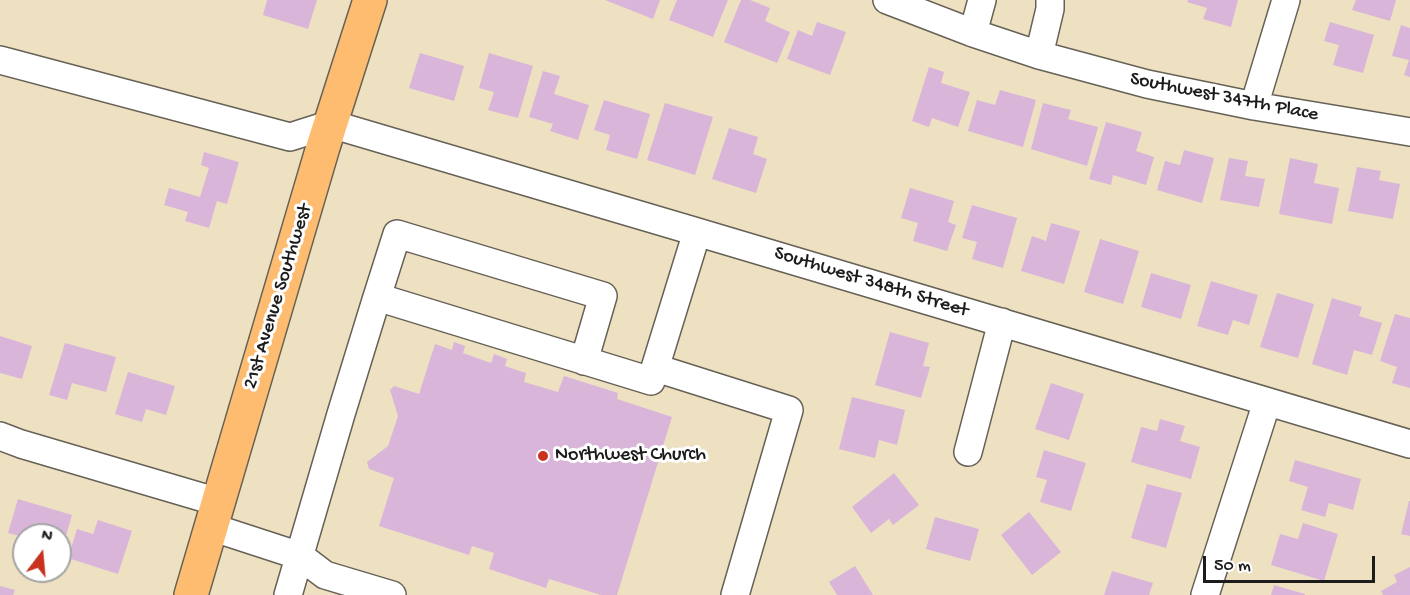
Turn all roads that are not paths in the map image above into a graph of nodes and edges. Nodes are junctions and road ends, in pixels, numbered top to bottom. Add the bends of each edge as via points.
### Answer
1 (370, 0) edge
2 (887, 0) edge
3 (982, 0) edge
4 (1050, 0) edge
5 (1286, 0) edge
6 (973, 33) junction
7 (1039, 55) junction
8 (0, 60) edge
9 (1254, 106) junction
10 (331, 124) junction
11 (1410, 132) edge
12 (698, 232) junction
13 (377, 297) junction
14 (1002, 322) junction
15 (584, 361) junction
16 (656, 368) junction
17 (1267, 402) junction
18 (0, 436) edge
19 (1410, 444) edge
20 (968, 452) dead end
21 (215, 514) junction
22 (300, 556) junction
23 (190, 595) edge
24 (288, 595) edge
25 (392, 595) edge
26 (735, 595) edge
27 (1205, 595) edge

1 - 10 main road, 21st Avenue Southwest
2 - 6 street, Southwest 347th Place
3 - 6 street
4 - 7 street
5 - 9 street
6 - 7 street, Southwest 347th Place
7 - 9 street, Southwest 347th Place via 1147,84
8 - 10 street via 290,137
9 - 11 street, Southwest 347th Place
10 - 12 street, Southwest 348th Street
10 - 21 main road, 21st Avenue Southwest
12 - 14 street, Southwest 348th Street
12 - 16 street
13 - 15 street
13 - 15 street via 398,234 603,296
13 - 22 street
14 - 17 street, Southwest 348th Street
14 - 20 street
15 - 16 street via 651,381
16 - 26 street via 789,410
17 - 19 street, Southwest 348th Street
17 - 27 street
18 - 21 street
21 - 22 street
21 - 23 main road, 21st Avenue Southwest
22 - 24 street
22 - 25 street via 325,575

